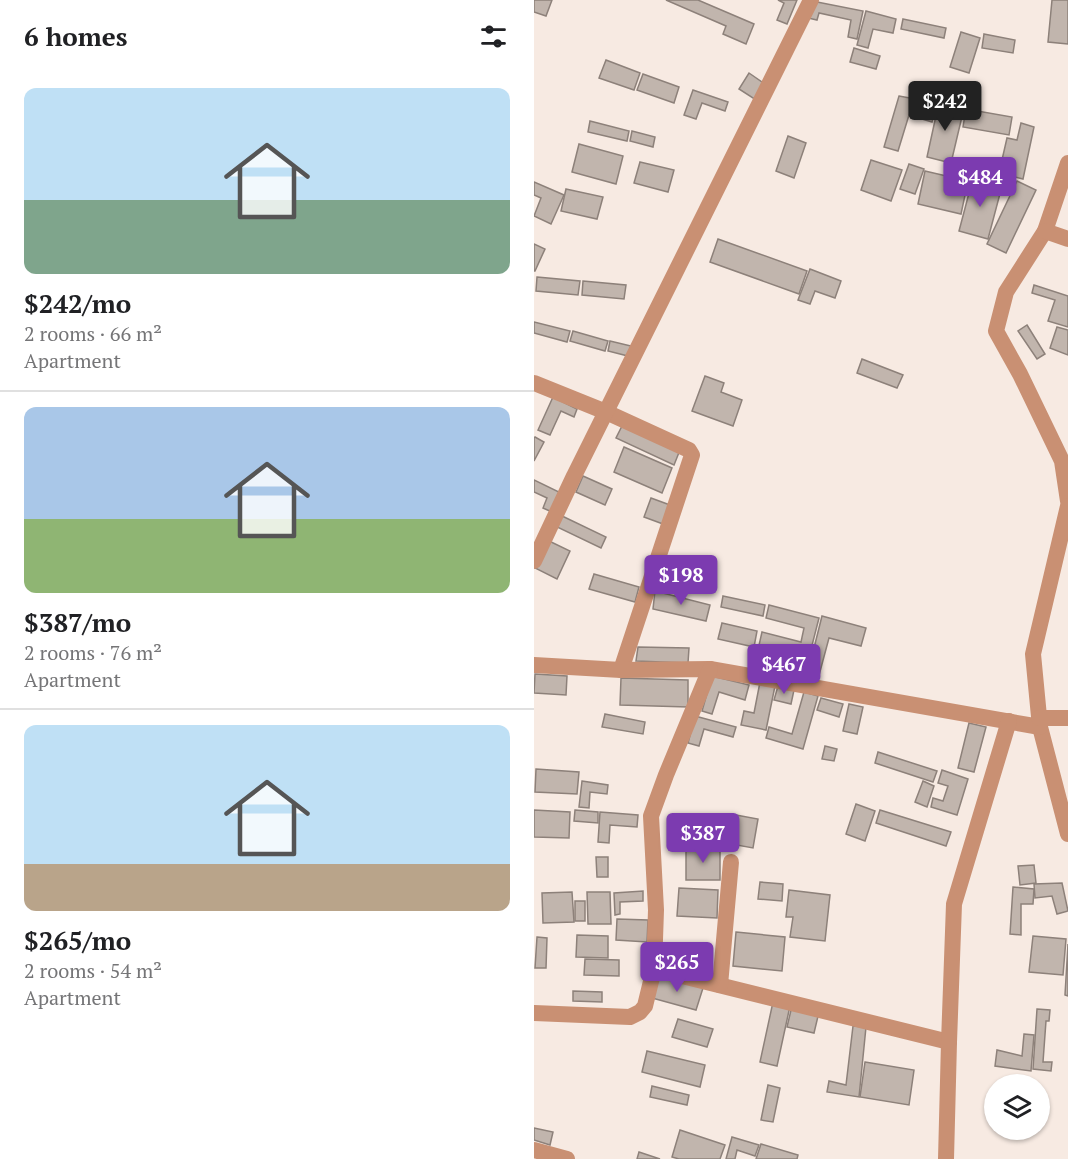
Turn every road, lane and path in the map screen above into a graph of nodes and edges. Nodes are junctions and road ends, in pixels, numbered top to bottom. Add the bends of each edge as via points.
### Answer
1 (811, 0) edge
2 (1068, 163) edge
3 (1045, 231) junction
4 (1068, 239) edge
5 (534, 383) edge
6 (606, 412) junction
7 (1068, 504) edge
8 (534, 561) edge
9 (534, 664) edge
10 (710, 669) junction
11 (621, 670) junction
12 (1068, 718) edge
13 (1009, 721) junction
14 (1040, 722) junction
15 (1068, 830) edge
16 (731, 862) dead end
17 (654, 969) junction
18 (720, 985) junction
19 (534, 1013) edge
20 (949, 1042) junction
21 (534, 1150) edge
22 (567, 1159) edge
23 (946, 1159) edge

1 - 6 street
2 - 3 street
3 - 4 street
3 - 7 street via 1006,292 996,331 1062,461
5 - 6 street
6 - 8 street
6 - 11 street via 689,450 692,455
7 - 14 street via 1033,654
9 - 11 street
10 - 11 street
10 - 13 street
10 - 17 street via 651,816 656,910
12 - 14 street
13 - 14 street
13 - 20 street via 954,904
14 - 15 street
16 - 18 street
17 - 18 street
17 - 19 street via 645,1006 630,1017
18 - 20 street
20 - 23 street
21 - 22 street

